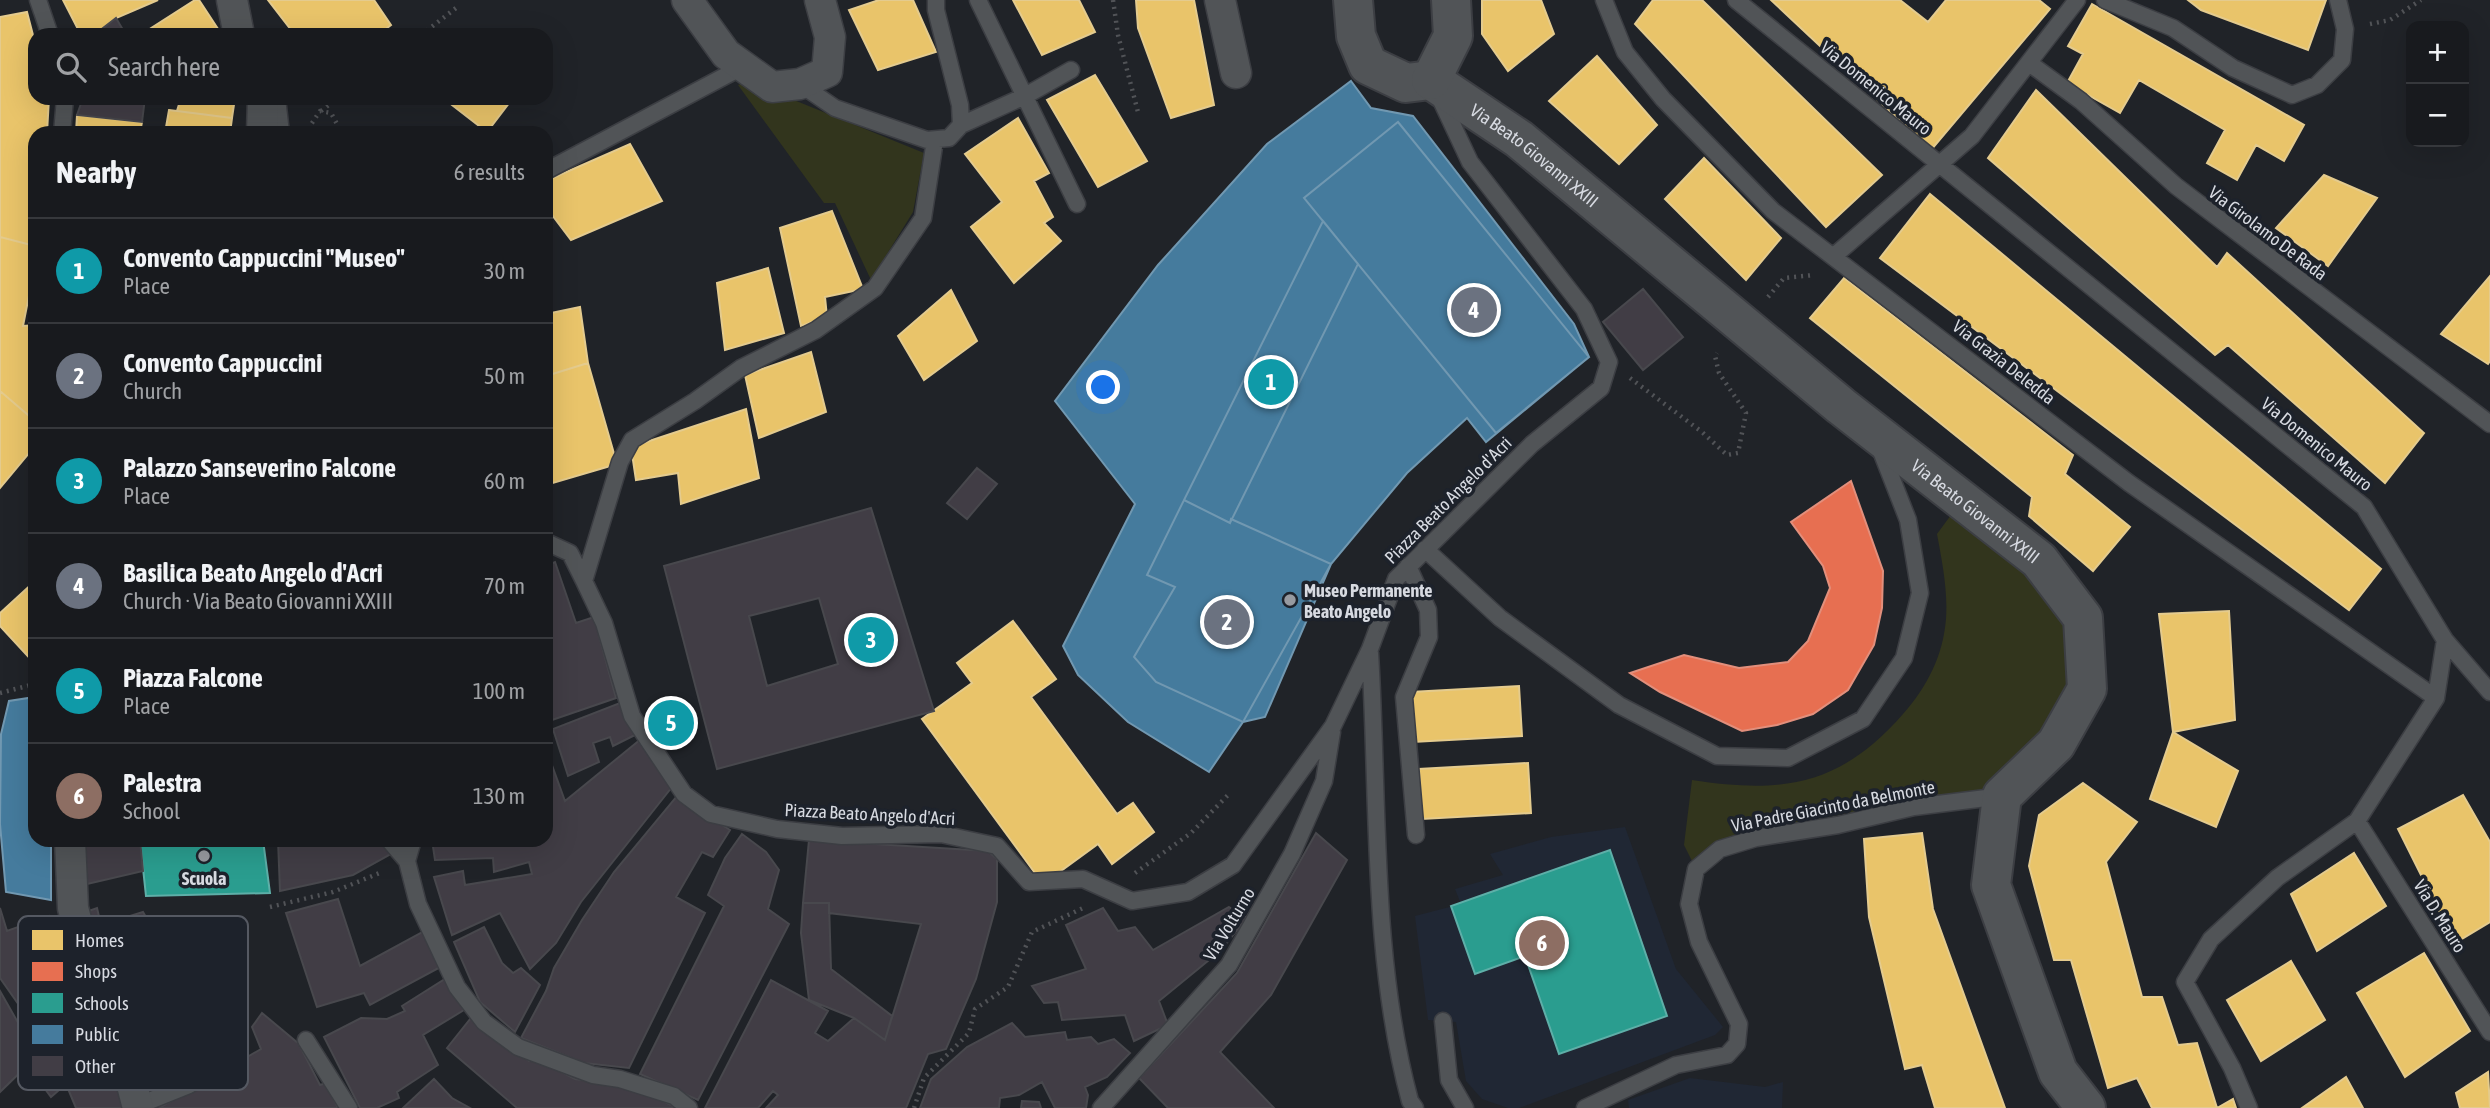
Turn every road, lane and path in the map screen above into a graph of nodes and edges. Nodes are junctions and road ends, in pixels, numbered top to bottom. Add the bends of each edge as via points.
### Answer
1 (38, 0) edge
2 (232, 0) edge
3 (687, 0) edge
4 (820, 0) edge
5 (936, 0) edge
6 (978, 0) edge
7 (1113, 0) edge
8 (1220, 0) edge
9 (1353, 0) edge
10 (1451, 0) edge
11 (1736, 0) edge
12 (2077, 0) edge
13 (2105, 0) edge
14 (2338, 0) edge
15 (2421, 0) edge
16 (1603, 1) edge
17 (456, 8) dead end
18 (48, 28) edge
19 (238, 28) edge
20 (430, 28) edge
21 (2345, 29) junction
22 (2029, 63) junction
23 (742, 67) junction
24 (1070, 70) dead end
25 (1236, 73) dead end
26 (1431, 80) junction
27 (800, 84) junction
28 (1025, 96) junction
29 (64, 105) edge
30 (263, 105) edge
31 (278, 105) edge
32 (328, 105) edge
33 (320, 111) junction
34 (1139, 116) dead end
35 (961, 125) junction
36 (63, 126) edge
37 (262, 126) edge
38 (280, 126) edge
39 (309, 126) edge
40 (338, 126) edge
41 (935, 140) junction
42 (1939, 164) junction
43 (553, 167) edge
44 (1077, 204) dead end
45 (1834, 257) junction
46 (2490, 424) edge
47 (1873, 431) junction
48 (553, 545) edge
49 (1425, 549) junction
50 (1408, 566) junction
51 (584, 581) junction
52 (2445, 640) junction
53 (1370, 649) junction
54 (28, 686) edge
55 (2490, 692) edge
56 (0, 693) edge
57 (2436, 698) junction
58 (1333, 726) junction
59 (1228, 795) dead end
60 (2002, 796) junction
61 (2357, 821) junction
62 (1416, 835) dead end
63 (70, 847) edge
64 (395, 847) edge
65 (411, 847) edge
66 (407, 861) junction
67 (1104, 888) junction
68 (270, 907) dead end
69 (75, 916) edge
70 (1443, 1021) dead end
71 (2490, 1032) edge
72 (306, 1040) dead end
73 (133, 1090) edge
74 (177, 1090) edge
75 (137, 1107) edge
76 (349, 1108) edge
77 (689, 1108) edge
78 (914, 1108) edge
79 (1101, 1108) edge
80 (1415, 1108) edge
81 (1465, 1108) edge
82 (1585, 1108) edge
83 (2086, 1108) edge
84 (2249, 1108) edge

1 - 18 lane
2 - 19 street
3 - 23 street via 726,54
4 - 27 street via 830,37 827,72
5 - 35 lane
6 - 28 lane
7 - 34 path
8 - 25 street
9 - 26 street via 1356,36 1368,65 1406,83
10 - 26 street via 1453,36
11 - 42 lane, Via Domenico Mauro
12 - 22 lane
13 - 21 lane via 2173,28 2233,68 2292,95 2317,85 2342,60
14 - 21 lane
15 - 21 path via 2390,20
16 - 45 lane, Via Grazia Deledda via 1625,52 1663,99 1773,211
17 - 20 path
22 - 42 lane via 1972,136
22 - 46 lane, Via Girolamo De Rada via 2081,101 2217,219
23 - 27 street via 772,87
23 - 43 lane
24 - 28 lane
26 - 47 street, Via Beato Giovanni XXIII via 1519,139
26 - 49 lane, Piazza Beato Angelo d'Acri via 1470,162 1584,309 1609,362 1601,388 1532,444
27 - 41 lane via 835,108
28 - 35 lane
28 - 44 lane
29 - 36 lane
30 - 37 street
31 - 38 lane
32 - 33 path
33 - 39 path
33 - 40 path via 331,113
35 - 41 lane via 949,138
41 - 51 lane via 923,218 875,288 816,330 741,368 632,440 620,461
42 - 45 lane
42 - 52 lane, Via Domenico Mauro via 2364,507
45 - 57 lane, Via Grazia Deledda via 2129,483
47 - 49 lane via 1908,520 1920,593 1904,658 1863,719 1788,758 1717,756 1619,705 1500,618
47 - 60 street, Via Beato Giovanni XXIII via 2039,561 2083,618 2087,689 2056,744
48 - 51 lane via 570,553
49 - 50 lane, Piazza Beato Angelo d'Acri
50 - 53 lane, Piazza Beato Angelo d'Acri via 1396,579
50 - 62 lane via 1428,610 1429,637 1404,696
51 - 67 lane, Piazza Beato Angelo d'Acri via 604,623 632,716 684,794 711,814 777,829 842,836 941,834 996,846 1029,882 1083,879
52 - 55 lane, Via Domenico Mauro
52 - 57 lane
53 - 58 lane, Piazza Beato Angelo d'Acri
53 - 80 lane via 1380,899 1394,1041
54 - 56 path
57 - 61 lane
58 - 67 lane, Piazza Beato Angelo d'Acri via 1233,865 1188,892 1132,901
58 - 79 lane, Via Volturno via 1324,781 1292,854 1229,965
59 - 67 path via 1191,833
60 - 82 lane, Via Padre Giacinto da Belmonte via 1913,807 1720,849 1696,869 1689,904 1699,942 1739,1024 1737,1044 1727,1055 1676,1065
60 - 83 street via 1991,885 2058,1072
61 - 71 lane, Via D. Mauro
61 - 84 lane via 2277,878 2211,939 2185,982
63 - 69 street
64 - 66 lane
65 - 66 lane
66 - 68 path via 333,892
66 - 77 lane via 418,904 446,964 470,1008 484,1022 518,1047 593,1075 674,1096
67 - 78 path via 1096,902 1032,932 1008,987 975,1009 969,1033 924,1078
70 - 81 lane via 1449,1080
72 - 76 lane
73 - 75 street
74 - 75 lane

